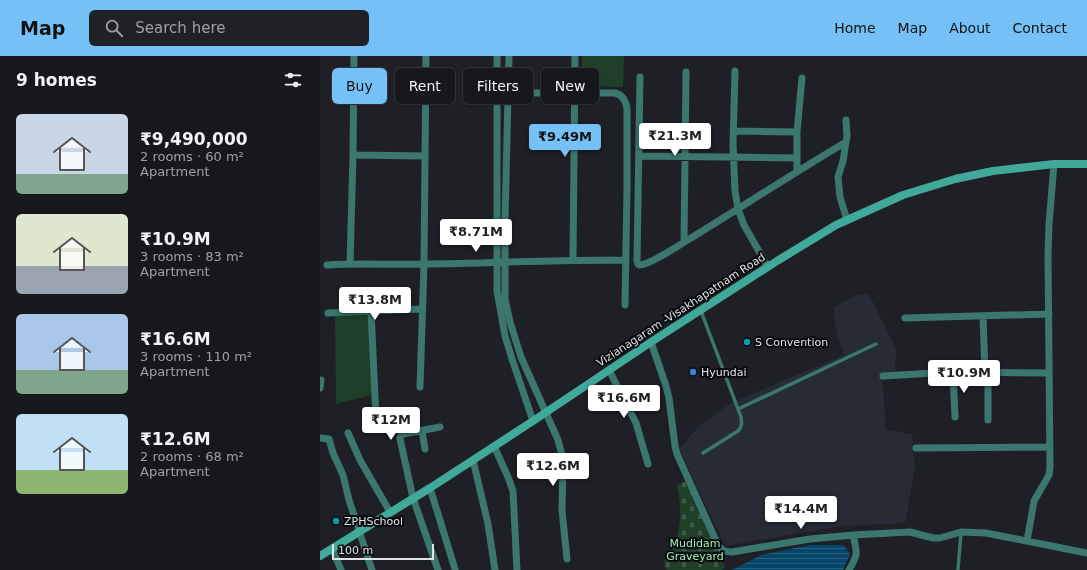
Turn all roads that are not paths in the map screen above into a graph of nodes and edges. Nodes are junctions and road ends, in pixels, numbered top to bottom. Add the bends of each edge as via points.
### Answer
1 (354, 56) edge
2 (426, 56) edge
3 (497, 56) edge
4 (509, 56) edge
5 (575, 56) edge
6 (509, 68) edge
7 (575, 68) edge
8 (735, 71) dead end
9 (686, 72) dead end
10 (640, 77) dead end
11 (802, 78) dead end
12 (599, 93) edge
13 (508, 104) edge
14 (575, 104) edge
15 (846, 120) dead end
16 (734, 131) junction
17 (797, 132) junction
18 (846, 142) junction
19 (353, 155) junction
20 (425, 156) junction
21 (639, 156) junction
22 (685, 156) junction
23 (734, 158) junction
24 (797, 158) junction
25 (1054, 164) junction
26 (1087, 164) edge
27 (797, 171) junction
28 (738, 209) junction
29 (847, 220) junction
30 (684, 242) junction
31 (573, 260) junction
32 (626, 260) junction
33 (496, 262) junction
34 (505, 262) junction
35 (350, 264) junction
36 (424, 264) junction
37 (327, 265) dead end
38 (768, 267) junction
39 (625, 305) dead end
40 (422, 309) junction
41 (700, 310) junction
42 (371, 311) junction
43 (328, 313) dead end
44 (1049, 314) junction
45 (983, 316) junction
46 (905, 318) dead end
47 (651, 342) junction
48 (876, 344) dead end
49 (609, 370) junction
50 (953, 372) junction
51 (986, 372) junction
52 (1049, 373) junction
53 (883, 376) dead end
54 (320, 380) edge
55 (420, 387) dead end
56 (320, 388) edge
57 (738, 408) junction
58 (546, 413) junction
59 (376, 418) dead end
60 (955, 418) dead end
61 (988, 420) dead end
62 (533, 421) junction
63 (440, 427) dead end
64 (422, 431) junction
65 (348, 433) dead end
66 (320, 438) edge
67 (494, 446) junction
68 (1050, 447) junction
69 (916, 448) dead end
70 (425, 449) dead end
71 (702, 453) dead end
72 (472, 460) junction
73 (648, 464) dead end
74 (430, 488) junction
75 (413, 498) junction
76 (390, 512) junction
77 (359, 531) junction
78 (961, 532) junction
79 (853, 535) junction
80 (1027, 541) junction
81 (332, 548) junction
82 (1087, 553) edge
83 (320, 556) edge
84 (567, 558) dead end
85 (455, 569) edge
86 (958, 569) edge
87 (341, 570) edge
88 (372, 570) edge
89 (438, 570) edge
90 (495, 570) edge
91 (517, 570) edge
92 (849, 570) edge

1 - 19 street
2 - 20 street
3 - 33 street
4 - 6 street
5 - 7 street
8 - 16 street
9 - 22 street
10 - 21 street
11 - 17 street
12 - 32 street via 619,94 626,103
13 - 34 street
14 - 31 street
15 - 18 street
16 - 17 street
16 - 23 street
17 - 24 street
18 - 27 street
18 - 29 street via 838,177 840,197
19 - 20 street
19 - 35 street
20 - 36 street
21 - 22 street
21 - 30 street via 638,264 648,263
22 - 23 street
22 - 30 street
23 - 24 street
23 - 28 street
24 - 27 street
25 - 26 main road, Vizianagaram -Visakhapatnam Road
25 - 29 main road, Vizianagaram -Visakhapatnam Road via 955,178 903,195
25 - 44 street via 1049,224
27 - 28 street
28 - 30 street
28 - 38 street via 744,225
29 - 38 main road, Vizianagaram -Visakhapatnam Road
31 - 32 street
31 - 34 street
32 - 39 street
33 - 34 street
33 - 36 street
33 - 62 street via 496,291 505,336
34 - 58 street via 505,298 510,322 521,357
35 - 36 street
35 - 37 street
36 - 40 street
38 - 41 main road, Vizianagaram -Visakhapatnam Road
40 - 42 street
40 - 55 street
41 - 47 main road, Vizianagaram -Visakhapatnam Road
41 - 57 lane
42 - 43 street
42 - 59 street
44 - 45 street
44 - 52 street
45 - 46 street
45 - 51 street
47 - 49 main road, Vizianagaram -Visakhapatnam Road
47 - 79 street via 668,392 677,454 723,552 810,538
48 - 57 lane
49 - 58 main road, Vizianagaram -Visakhapatnam Road
49 - 73 street via 636,423
50 - 51 street
50 - 53 street
50 - 60 street
51 - 52 street
51 - 61 street
52 - 68 street
54 - 56 street
57 - 71 lane via 741,428
58 - 62 main road, Vizianagaram -Visakhapatnam Road
58 - 84 street via 562,455 562,510
62 - 67 main road, Vizianagaram -Visakhapatnam Road
63 - 64 street
64 - 70 street
64 - 75 street via 400,436
65 - 76 street via 360,460
66 - 77 street via 328,439 343,475
67 - 72 main road, Vizianagaram -Visakhapatnam Road
67 - 91 street via 513,491
68 - 69 street
68 - 80 street via 1049,475 1034,501
72 - 74 main road, Vizianagaram -Visakhapatnam Road
72 - 90 street via 488,524
74 - 75 main road, Vizianagaram -Visakhapatnam Road
74 - 85 street
75 - 76 main road, Vizianagaram -Visakhapatnam Road
75 - 89 street
76 - 77 main road, Vizianagaram -Visakhapatnam Road
77 - 81 main road, Vizianagaram -Visakhapatnam Road
77 - 88 street
78 - 79 street via 940,538 910,532
78 - 80 street via 986,533
78 - 86 lane
79 - 92 street via 857,554
80 - 82 street
81 - 83 main road, Vizianagaram -Visakhapatnam Road
81 - 87 street

